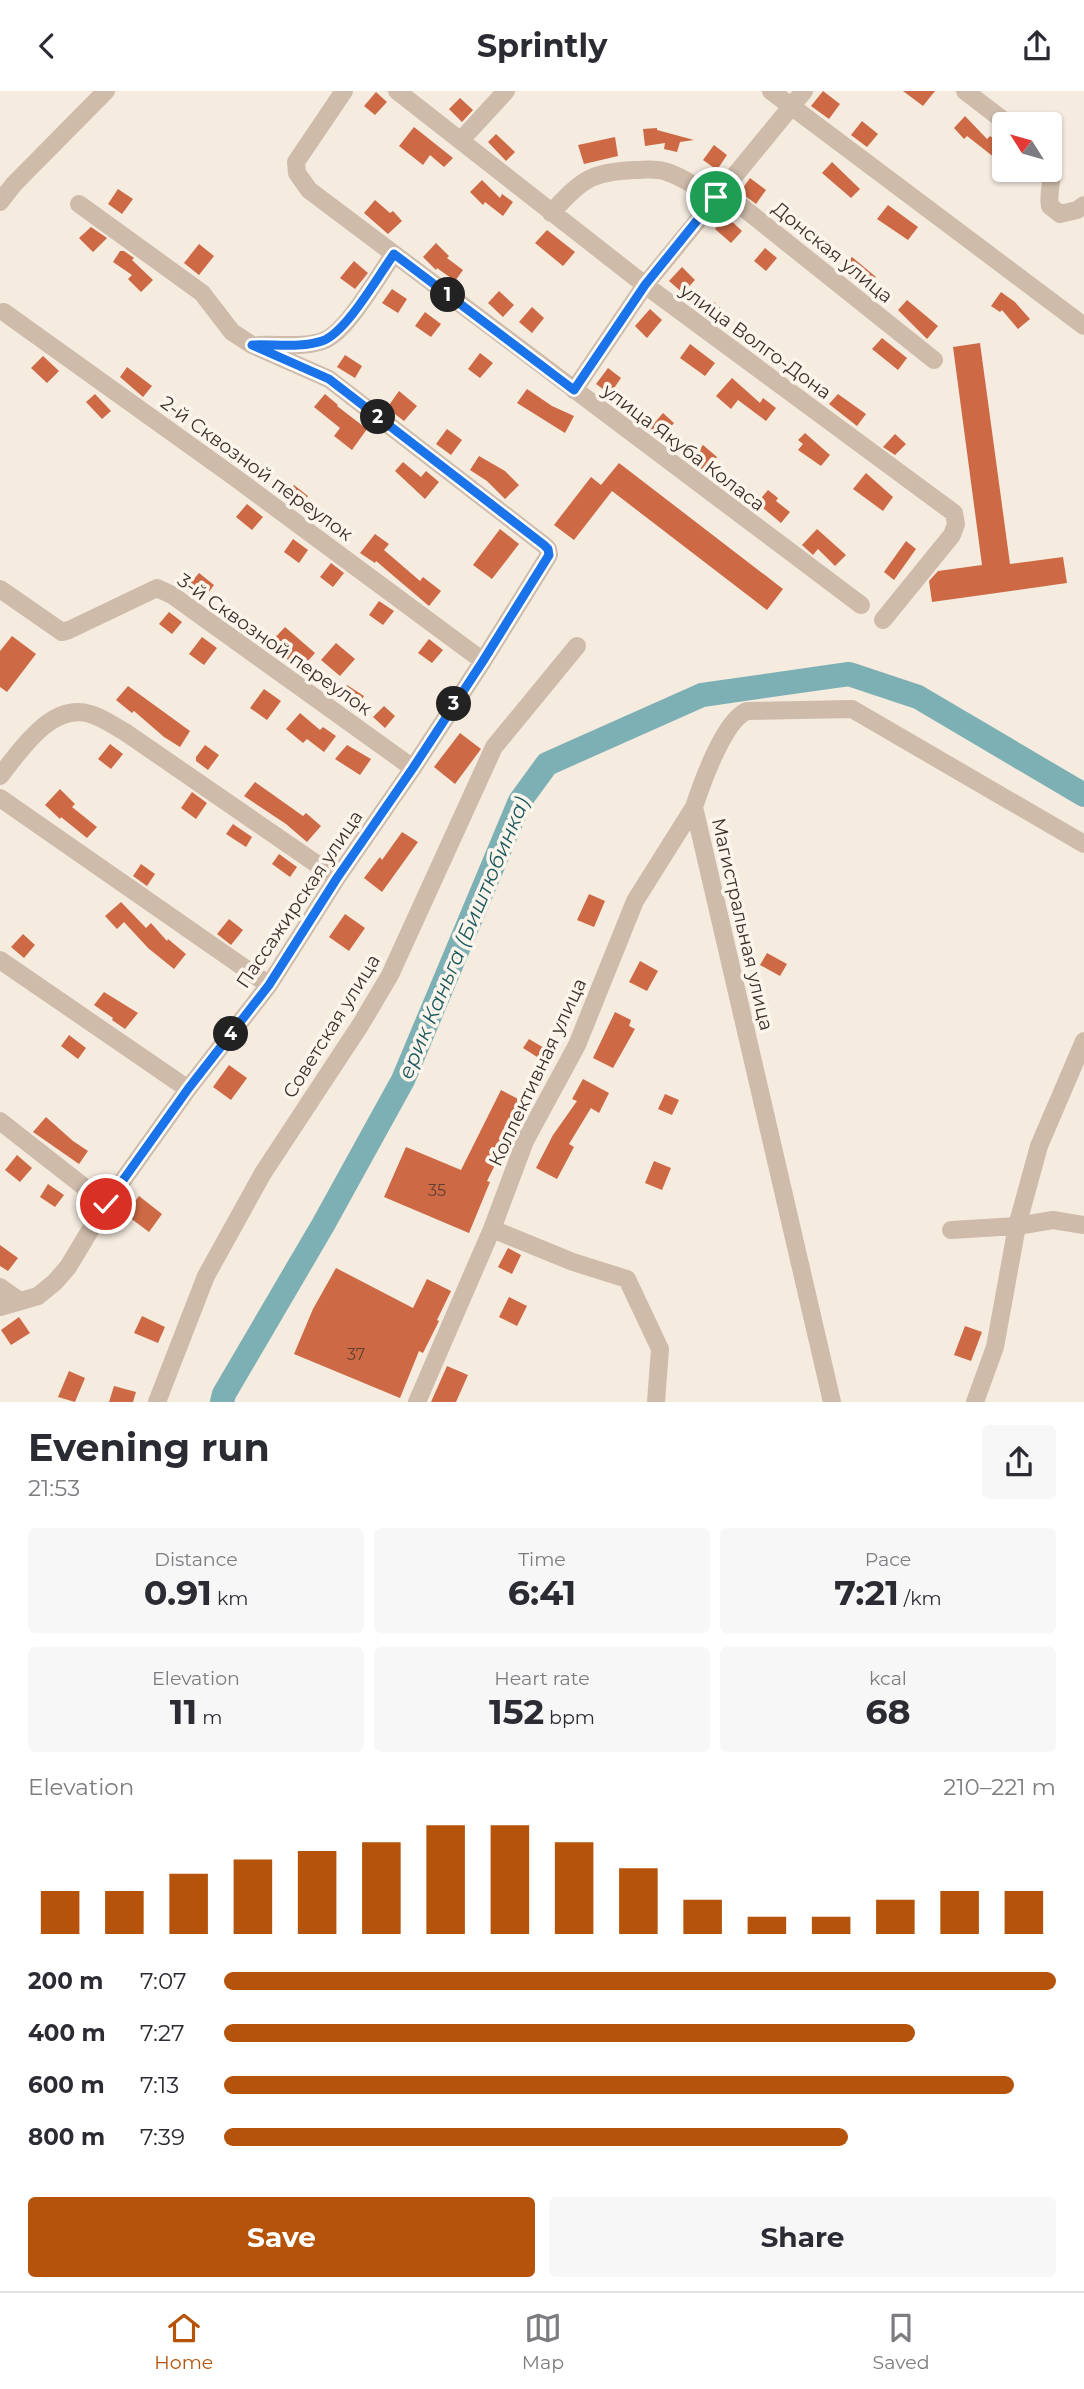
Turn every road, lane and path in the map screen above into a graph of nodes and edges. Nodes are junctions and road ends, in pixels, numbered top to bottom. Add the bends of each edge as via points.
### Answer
1 (106, 91) edge
2 (344, 91) edge
3 (397, 91) edge
4 (506, 91) edge
5 (771, 91) edge
6 (804, 91) edge
7 (965, 91) edge
8 (792, 108) junction
9 (992, 112) edge
10 (461, 140) junction
11 (1050, 182) edge
12 (716, 197) junction
13 (0, 202) edge
14 (79, 204) dead end
15 (1084, 205) edge
16 (551, 213) junction
17 (394, 254) junction
18 (645, 285) junction
19 (4, 312) dead end
20 (1084, 326) edge
21 (252, 345) junction
22 (934, 360) dead end
23 (574, 390) junction
24 (0, 589) edge
25 (861, 605) dead end
26 (883, 620) dead end
27 (577, 646) dead end
28 (483, 661) junction
29 (413, 768) junction
30 (0, 776) edge
31 (0, 798) edge
32 (694, 807) junction
33 (1084, 844) edge
34 (337, 878) junction
35 (0, 960) edge
36 (269, 985) junction
37 (1084, 1041) edge
38 (188, 1089) junction
39 (0, 1121) edge
40 (106, 1204) junction
41 (1084, 1225) edge
42 (1017, 1226) junction
43 (492, 1229) junction
44 (951, 1230) dead end
45 (0, 1287) edge
46 (20, 1301) junction
47 (1, 1307) edge
48 (157, 1402) edge
49 (417, 1402) edge
50 (656, 1402) edge
51 (832, 1402) edge
52 (975, 1402) edge

1 - 13 street
2 - 17 street, улица Якуба Коласа via 296,162 297,173 309,190
3 - 10 street, улица Волго-Дона
4 - 10 street
5 - 8 street
6 - 8 street
7 - 9 street
8 - 12 street
8 - 20 street
10 - 16 street, улица Волго-Дона
11 - 15 street via 1050,206 1060,214
12 - 16 street, Донская улица via 666,171 611,171 577,184
12 - 18 street
12 - 22 street, Донская улица via 741,206
14 - 21 street via 202,293 232,332
16 - 18 street, улица Волго-Дона
17 - 21 street via 341,330 326,340
17 - 23 street, улица Якуба Коласа
18 - 23 street
18 - 26 street, улица Волго-Дона via 954,513 953,535
19 - 28 street, 2-й Сквозной переулок
21 - 28 street, Пассажирская улица via 329,379 548,549 545,562
23 - 25 street, улица Якуба Коласа
24 - 29 street, 3-й Сквозной переулок via 66,632 157,588
27 - 48 street, Советская улица via 494,747 390,975 263,1173 206,1276
28 - 29 street, Пассажирская улица
29 - 34 street, Пассажирская улица
30 - 34 street via 40,730 63,715 91,714 125,731
31 - 36 street
32 - 33 street, Магистральная улица via 707,768 742,713 752,709 845,708
32 - 43 street, Коллективная улица via 635,901 577,1045 525,1141
32 - 51 street, Магистральная улица
34 - 36 street, Пассажирская улица
35 - 38 street
36 - 38 street, Пассажирская улица
37 - 42 street via 1039,1146
38 - 40 street, Пассажирская улица
39 - 40 street
40 - 46 street, Пассажирская улица via 55,1282 38,1296
41 - 42 street via 1054,1220
42 - 44 street
42 - 52 street via 995,1347
43 - 49 street, Коллективная улица
43 - 50 street via 627,1279 660,1349
45 - 46 street
46 - 47 street, Пассажирская улица

